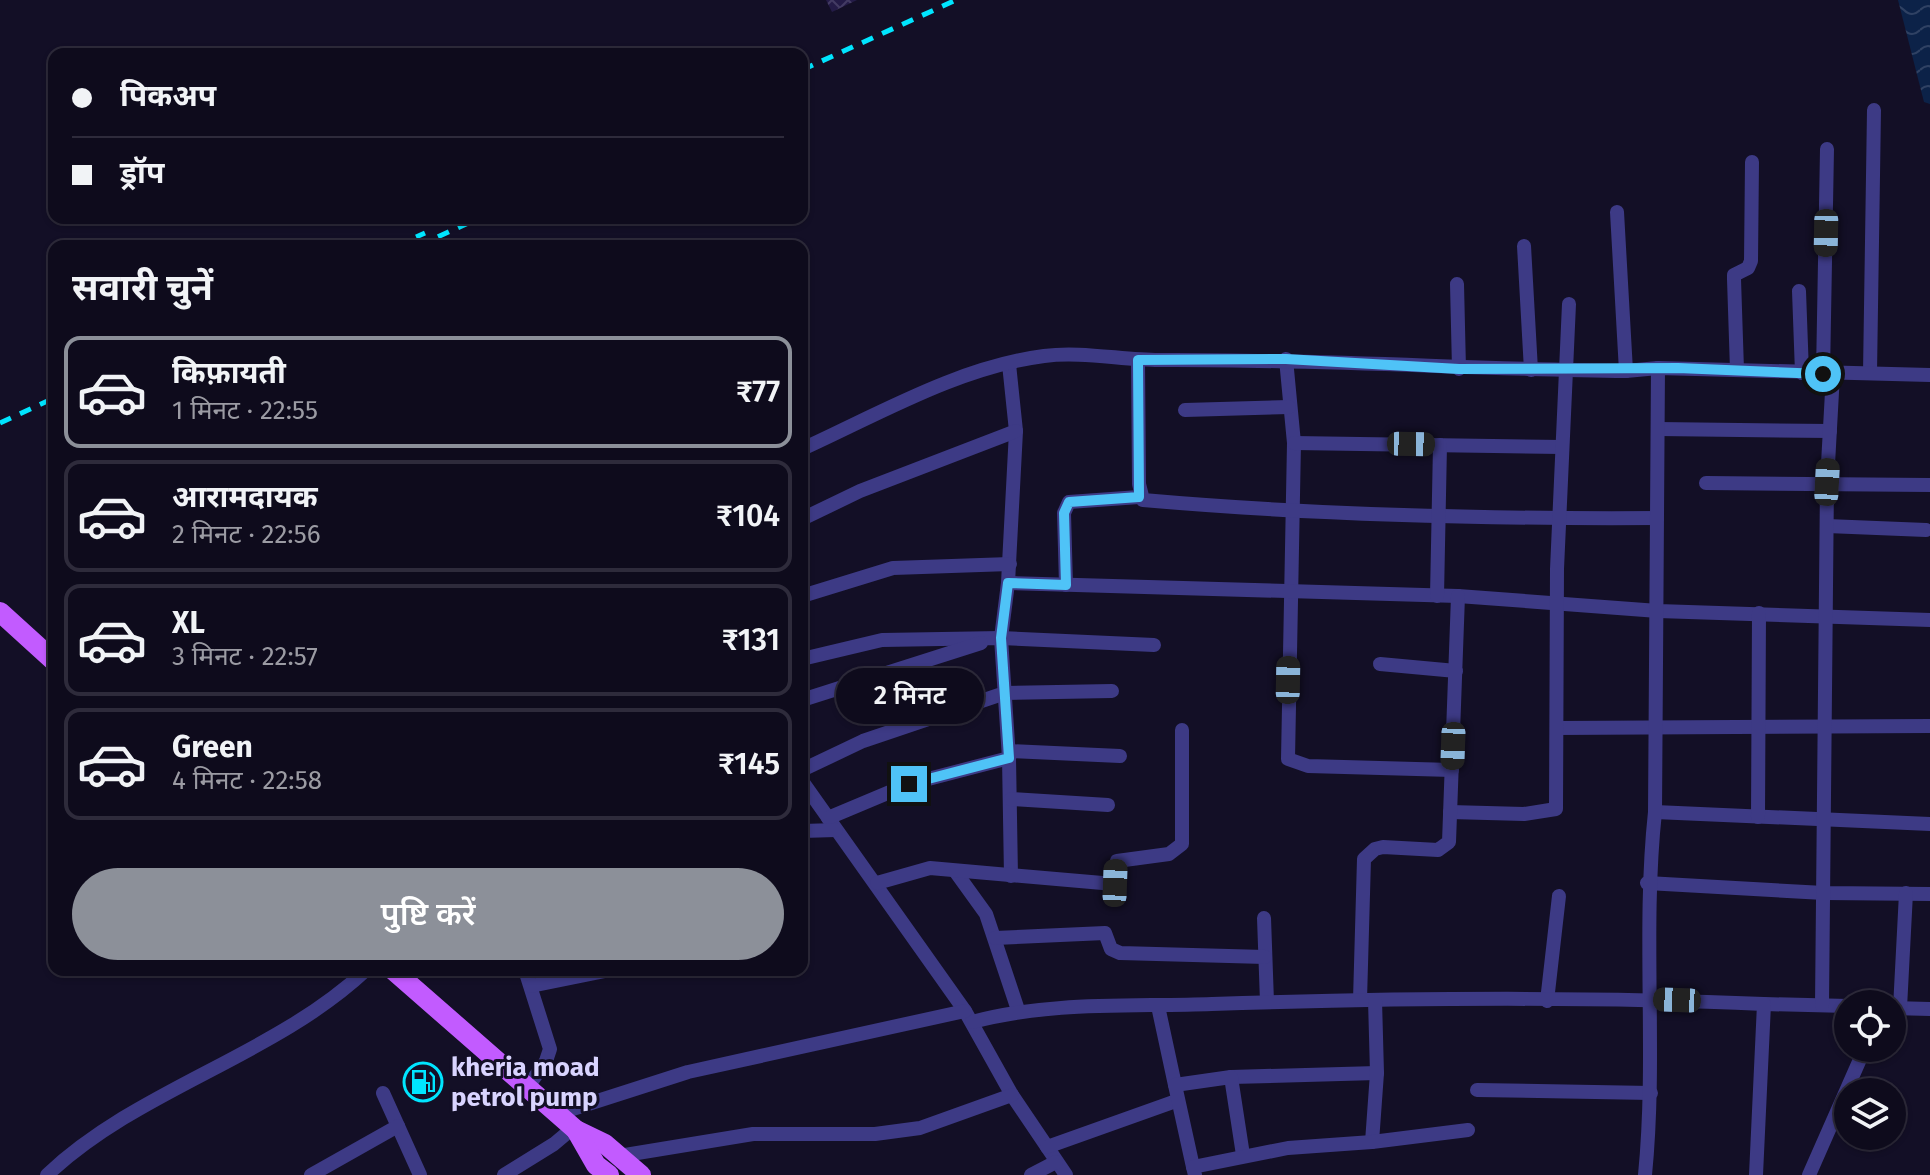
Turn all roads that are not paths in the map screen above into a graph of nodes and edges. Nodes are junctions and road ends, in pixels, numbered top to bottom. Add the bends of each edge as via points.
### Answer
1 (1874, 110) dead end
2 (1827, 149) dead end
3 (1752, 162) dead end
4 (1617, 212) dead end
5 (1524, 246) dead end
6 (1457, 284) dead end
7 (1799, 291) dead end
8 (1569, 304) dead end
9 (1286, 359) junction
10 (1138, 360) junction
11 (1009, 364) junction
12 (1658, 368) junction
13 (1459, 369) junction
14 (1531, 370) junction
15 (1565, 370) junction
16 (1737, 370) junction
17 (1626, 371) junction
18 (1802, 373) junction
19 (1870, 373) junction
20 (1828, 374) junction
21 (1930, 375) edge
22 (1289, 407) junction
23 (1185, 410) dead end
24 (1658, 429) junction
25 (1016, 431) junction
26 (1830, 431) junction
27 (1294, 443) junction
28 (1440, 445) junction
29 (808, 446) edge
30 (1562, 447) junction
31 (1827, 482) junction
32 (1706, 483) dead end
33 (1930, 485) edge
34 (1139, 497) junction
35 (1292, 510) junction
36 (1440, 514) junction
37 (808, 516) edge
38 (1559, 518) junction
39 (1657, 518) junction
40 (1827, 526) junction
41 (1926, 530) dead end
42 (1010, 564) junction
43 (1008, 583) junction
44 (1066, 585) junction
45 (1290, 593) junction
46 (808, 594) edge
47 (1437, 596) junction
48 (1458, 596) junction
49 (1557, 602) junction
50 (1658, 611) junction
51 (0, 612) edge
52 (1759, 613) junction
53 (1826, 614) junction
54 (1930, 620) edge
55 (997, 638) junction
56 (1154, 645) dead end
57 (48, 656) edge
58 (808, 658) edge
59 (1380, 664) dead end
60 (1456, 671) junction
61 (1112, 691) dead end
62 (1005, 693) junction
63 (808, 698) edge
64 (1930, 726) edge
65 (1758, 727) junction
66 (1826, 727) junction
67 (1557, 728) junction
68 (1656, 728) junction
69 (1182, 730) dead end
70 (1009, 755) junction
71 (1120, 756) dead end
72 (808, 767) edge
73 (1452, 770) junction
74 (808, 790) edge
75 (1011, 799) junction
76 (1108, 805) dead end
77 (1450, 812) junction
78 (1655, 812) junction
79 (1758, 817) junction
80 (1825, 820) junction
81 (832, 824) junction
82 (1930, 824) edge
83 (808, 830) edge
84 (955, 871) junction
85 (1011, 876) junction
86 (877, 883) junction
87 (1647, 883) junction
88 (1824, 893) junction
89 (1906, 893) junction
90 (1930, 894) edge
91 (1559, 896) dead end
92 (1264, 918) dead end
93 (995, 938) junction
94 (1265, 957) junction
95 (359, 976) edge
96 (400, 976) edge
97 (527, 976) edge
98 (580, 976) edge
99 (531, 986) junction
100 (1898, 990) edge
101 (1649, 999) junction
102 (1367, 1000) junction
103 (1547, 1001) junction
104 (1267, 1002) junction
105 (1764, 1004) junction
106 (1822, 1005) junction
107 (1834, 1005) edge
108 (1158, 1006) junction
109 (1906, 1008) edge
110 (1930, 1009) edge
111 (1018, 1010) junction
112 (968, 1016) junction
113 (1859, 1062) edge
114 (1377, 1073) junction
115 (1231, 1077) junction
116 (1175, 1085) junction
117 (527, 1088) junction
118 (1477, 1090) dead end
119 (383, 1093) dead end
120 (1651, 1093) junction
121 (1012, 1095) junction
122 (1176, 1101) junction
123 (557, 1114) junction
124 (398, 1126) junction
125 (575, 1129) junction
126 (1468, 1130) dead end
127 (1372, 1142) junction
128 (1047, 1147) junction
129 (1243, 1155) junction
130 (619, 1156) junction
131 (1056, 1162) junction
132 (1194, 1171) edge
133 (47, 1175) edge
134 (311, 1175) edge
135 (419, 1175) edge
136 (504, 1175) edge
137 (609, 1175) edge
138 (641, 1175) edge
139 (1031, 1175) edge
140 (1066, 1175) edge
141 (1645, 1175) edge
142 (1756, 1175) edge
143 (1809, 1175) edge

1 - 19 street
2 - 20 street
3 - 16 street via 1751,261 1734,275
4 - 17 street
5 - 14 street
6 - 13 street
7 - 18 street
8 - 15 street
9 - 10 street
9 - 13 street
9 - 22 street
10 - 11 street via 1046,356
10 - 34 street
11 - 25 street
11 - 29 street via 961,376
12 - 16 street
12 - 17 street
12 - 24 street
13 - 14 street
14 - 15 street
15 - 17 street
15 - 30 street
16 - 18 street
18 - 20 street
19 - 20 street
19 - 21 street
20 - 26 street
22 - 23 street
22 - 27 street
24 - 26 street
24 - 39 street
25 - 37 street
25 - 42 street
26 - 31 street
27 - 28 street
27 - 35 street
28 - 30 street
28 - 36 street
30 - 38 street
31 - 32 street
31 - 33 street
31 - 40 street
34 - 35 street
34 - 44 street via 1069,502 1064,513
35 - 36 street
35 - 45 street
36 - 38 street
36 - 47 street
38 - 39 street
38 - 49 street
39 - 50 street
40 - 41 street
40 - 53 street
42 - 43 street
42 - 46 street via 893,568
43 - 44 street
43 - 55 street
44 - 45 street
45 - 47 street
45 - 73 street via 1288,759 1308,766
47 - 48 street
48 - 49 street
48 - 60 street
49 - 50 street
49 - 67 street
50 - 52 street
50 - 68 street
51 - 57 main road
52 - 53 street
52 - 65 street
53 - 54 street
53 - 66 street
55 - 56 street
55 - 58 street via 882,640
55 - 62 street
55 - 63 street
59 - 60 street
60 - 73 street
61 - 62 street
62 - 70 street
62 - 72 street via 863,741
64 - 66 street
65 - 66 street
65 - 68 street
65 - 79 street
66 - 80 street
67 - 68 street
67 - 77 street via 1556,809 1524,814
68 - 78 street
69 - 85 street via 1179,849 1117,861 1113,885
70 - 71 street
70 - 75 street
70 - 81 street via 909,784
73 - 77 street
74 - 81 street
75 - 76 street
75 - 85 street
77 - 102 street via 1449,842 1443,849 1383,847 1364,859
78 - 79 street
78 - 87 street
79 - 80 street
80 - 82 street
80 - 88 street
81 - 83 street
81 - 86 street
84 - 85 street
84 - 86 street via 922,869
84 - 93 street via 986,914
86 - 112 street
87 - 88 street
87 - 101 street
88 - 89 street
88 - 106 street
89 - 90 street
89 - 100 street
91 - 103 street
92 - 94 street
93 - 94 street via 1105,933 1111,949 1120,953
93 - 111 street
94 - 104 street
95 - 133 street via 308,1017 83,1143
96 - 117 main road
97 - 99 street
98 - 99 street
99 - 117 street via 550,1049
101 - 103 street
101 - 105 street
101 - 120 street
102 - 103 street
102 - 104 street
102 - 114 street
104 - 108 street
105 - 106 street
105 - 142 street
106 - 107 street
108 - 111 street
108 - 116 street
109 - 110 street
111 - 112 street
112 - 121 street
112 - 123 street via 688,1072
113 - 143 street
114 - 115 street
114 - 127 street
115 - 116 street
115 - 129 street
116 - 122 street
117 - 123 main road
118 - 120 street
119 - 124 street
120 - 141 street
121 - 128 street
121 - 130 street via 920,1128 875,1134 753,1134
122 - 128 street
122 - 132 street
123 - 125 main road
124 - 134 street
124 - 135 street
125 - 130 main road
125 - 136 street
125 - 137 main road via 596,1165
126 - 127 street
127 - 129 street
128 - 131 street
129 - 132 street
130 - 138 main road
131 - 139 street
131 - 140 street

